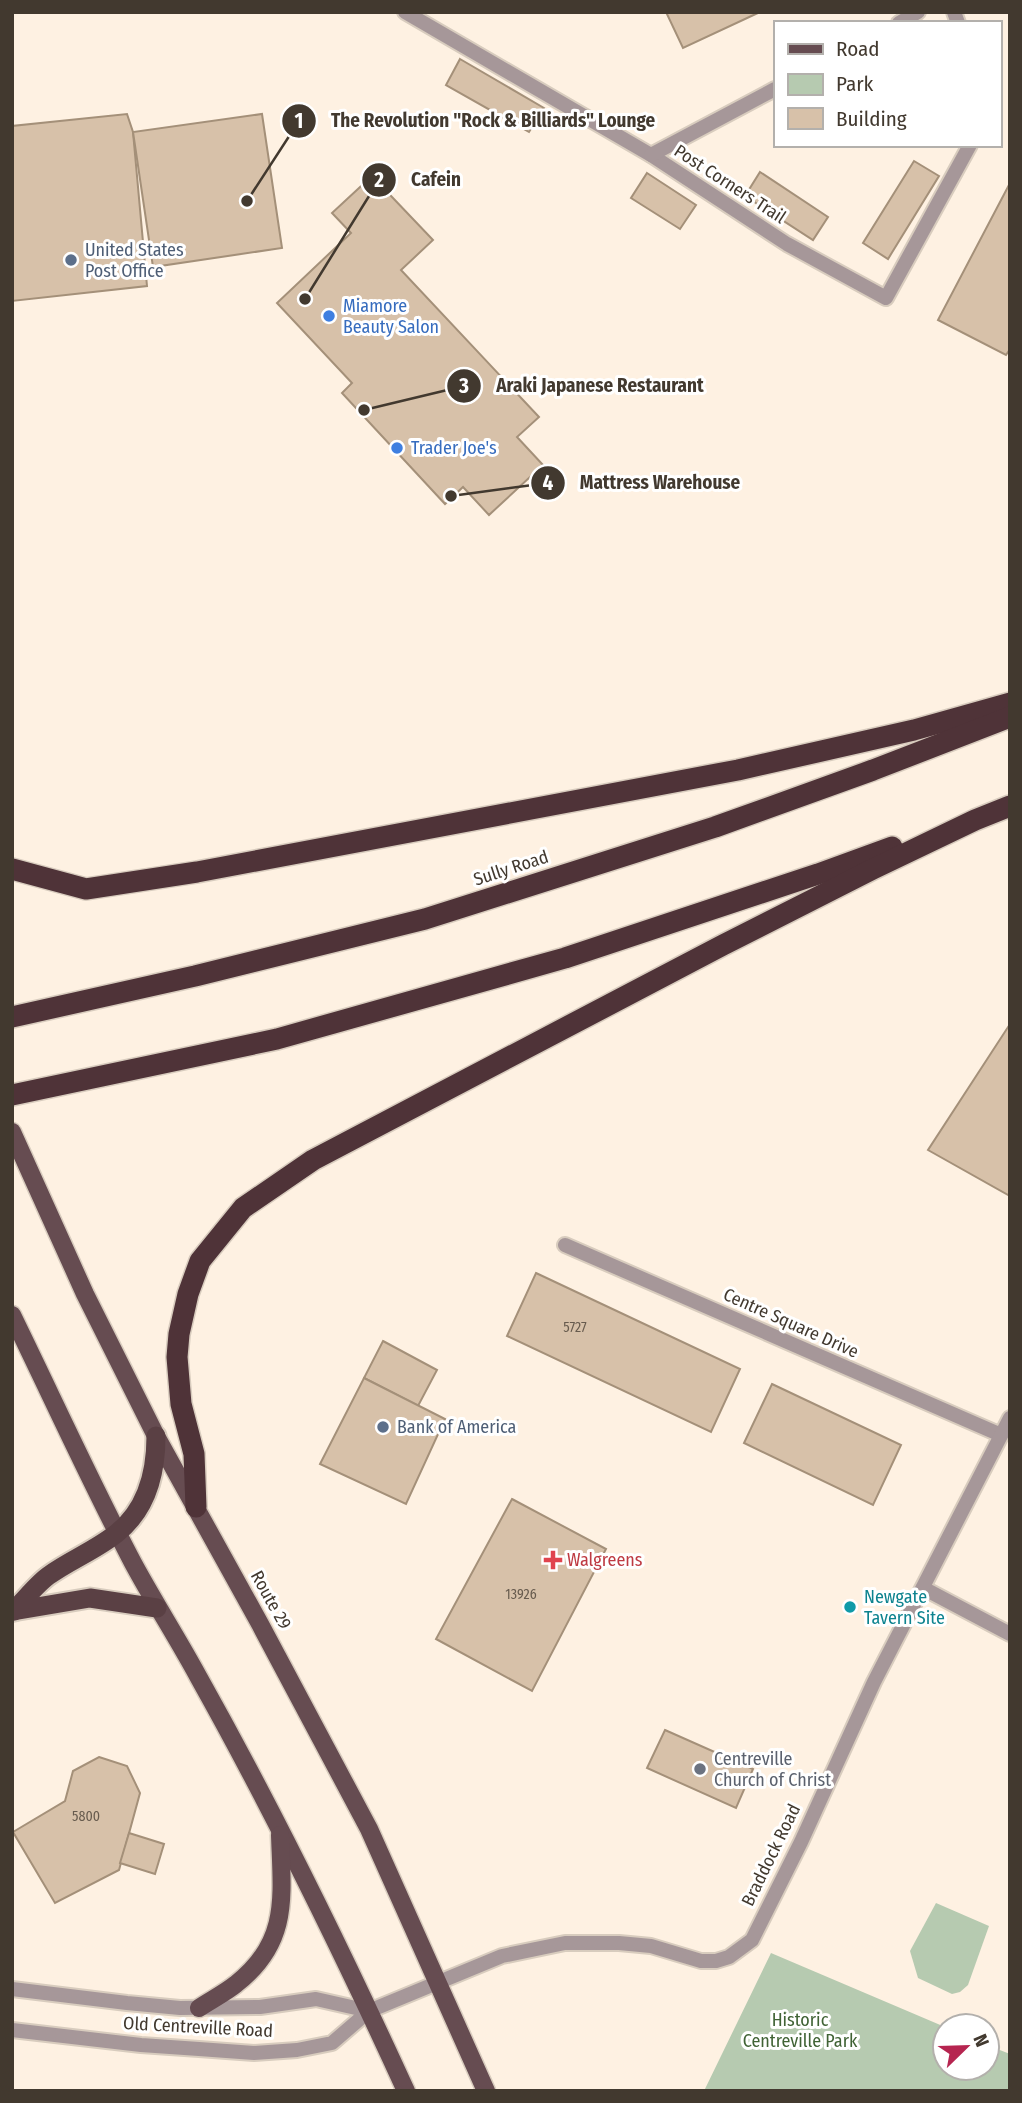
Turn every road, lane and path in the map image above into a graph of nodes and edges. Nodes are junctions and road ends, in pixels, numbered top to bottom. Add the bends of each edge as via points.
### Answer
1 (405, 12) edge
2 (918, 12) edge
3 (902, 21) edge
4 (774, 90) edge
5 (969, 147) edge
6 (651, 155) junction
7 (1010, 703) edge
8 (1010, 717) edge
9 (1010, 805) edge
10 (12, 869) edge
11 (12, 1017) edge
12 (12, 1095) edge
13 (12, 1132) edge
14 (565, 1245) dead end
15 (12, 1314) edge
16 (1010, 1418) edge
17 (1002, 1435) junction
18 (156, 1436) junction
19 (196, 1507) junction
20 (118, 1532) junction
21 (923, 1588) junction
22 (158, 1608) junction
23 (13, 1611) edge
24 (1010, 1634) edge
25 (279, 1828) junction
26 (438, 1982) junction
27 (12, 1989) edge
28 (199, 2008) junction
29 (369, 2011) junction
30 (12, 2031) edge
31 (405, 2091) edge
32 (486, 2091) edge

1 - 6 street, Post Corners Trail
2 - 3 street
4 - 6 street
5 - 6 street, Post Corners Trail via 886,298 787,244
7 - 10 highway via 738,770 197,872 86,889
8 - 11 highway, Sully Road via 715,827 425,919
9 - 12 highway via 565,958 277,1038
9 - 19 highway via 873,869 313,1160 243,1208 200,1261 179,1334 181,1404 194,1454
13 - 18 main road, Route 29
14 - 17 street, Centre Square Drive
15 - 20 main road
16 - 17 street, Braddock Road
17 - 21 street, Braddock Road
18 - 19 main road, Route 29
18 - 20 highway via 153,1476 144,1499
19 - 26 main road, Route 29 via 369,1829
20 - 22 main road
20 - 23 highway via 47,1577
21 - 24 street
21 - 26 street, Braddock Road via 752,1940 716,1961 651,1946 565,1942 502,1956
22 - 23 highway via 90,1598
22 - 25 main road
25 - 28 main road via 279,1923 266,1954 237,1984
25 - 29 main road
26 - 29 street, Old Centreville Road
26 - 32 main road, Route 29
27 - 28 street, Old Centreville Road
28 - 29 street, Old Centreville Road via 260,2007 316,1999
29 - 30 street, Old Centreville Road via 332,2043 254,2053
29 - 31 main road

